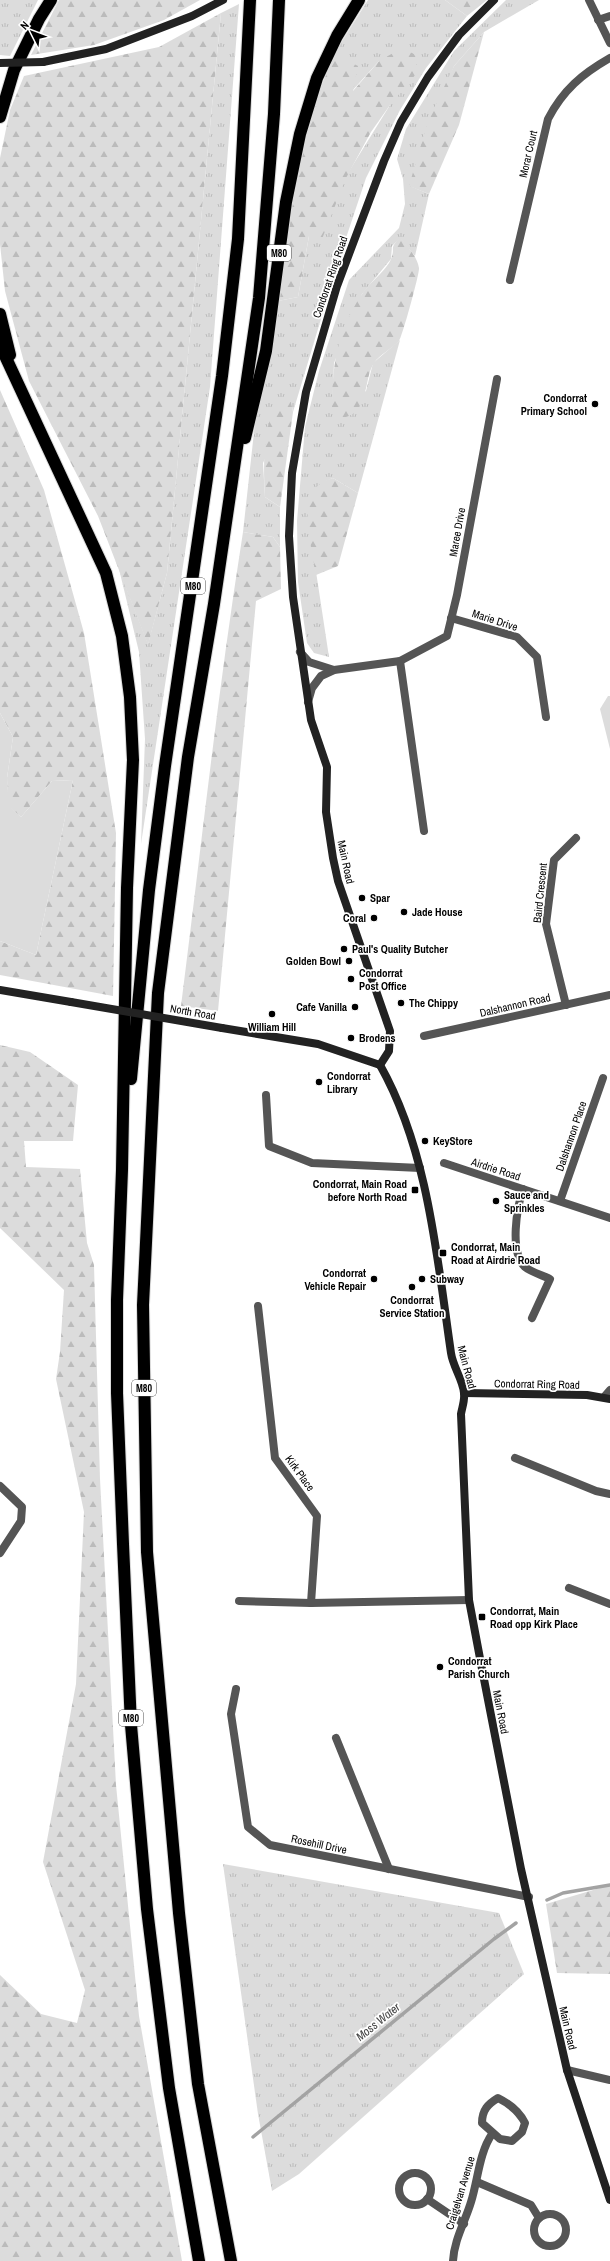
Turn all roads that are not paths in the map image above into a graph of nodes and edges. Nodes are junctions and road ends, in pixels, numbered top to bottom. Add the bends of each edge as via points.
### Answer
1 (51, 0) edge
2 (223, 0) edge
3 (250, 0) edge
4 (279, 0) edge
5 (359, 0) edge
6 (494, 0) edge
7 (589, 0) edge
8 (610, 16) edge
9 (598, 20) junction
10 (610, 43) edge
11 (610, 58) edge
12 (0, 63) edge
13 (0, 117) edge
14 (510, 280) dead end
15 (0, 314) edge
16 (0, 345) edge
17 (16, 377) junction
18 (497, 379) dead end
19 (226, 515) junction
20 (293, 597) joint
21 (451, 618) junction
22 (300, 652) junction
23 (400, 662) junction
24 (334, 670) junction
25 (308, 704) junction
26 (546, 717) dead end
27 (424, 831) dead end
28 (576, 838) dead end
29 (0, 990) edge
30 (610, 995) edge
31 (566, 1005) junction
32 (424, 1036) dead end
33 (380, 1065) junction
34 (603, 1078) dead end
35 (266, 1095) dead end
36 (444, 1163) dead end
37 (420, 1168) junction
38 (122, 1170) junction
39 (523, 1189) junction
40 (560, 1201) junction
41 (610, 1218) edge
42 (258, 1306) dead end
43 (532, 1318) dead end
44 (610, 1390) edge
45 (464, 1393) junction
46 (607, 1398) edge
47 (515, 1458) dead end
48 (0, 1486) edge
49 (610, 1494) edge
50 (0, 1553) edge
51 (569, 1588) dead end
52 (239, 1600) dead end
53 (469, 1600) junction
54 (311, 1603) junction
55 (610, 1604) edge
56 (236, 1689) dead end
57 (336, 1738) dead end
58 (389, 1869) junction
59 (529, 1897) junction
60 (566, 2070) junction
61 (610, 2080) edge
62 (492, 2134) junction
63 (477, 2182) junction
64 (427, 2199) junction
65 (610, 2200) edge
66 (539, 2218) junction
67 (464, 2224) junction
68 (199, 2261) edge
69 (231, 2261) edge
70 (453, 2261) edge

1 - 13 highway via 14,70
2 - 12 street, bridge via 192,16 106,49 43,62
3 - 38 highway, M80 via 238,239 222,376 149,890
4 - 19 highway, M80 via 274,114 259,298
5 - 19 highway, M80 via 337,36 317,78 300,134 286,202 266,351
6 - 20 street, Condorrat Ring Road via 459,35 428,77 401,122 336,286 306,392 292,473 289,536
7 - 9 street
8 - 9 street
9 - 10 street
11 - 14 street, Morar Court via 589,69 571,84 548,119
15 - 17 highway, M80
16 - 17 highway, M80
17 - 38 highway, M80 via 106,573 122,636 129,690 133,760 127,888
18 - 21 street, Maree Drive
19 - 69 highway, M80 via 188,757 158,993 144,1328 147,1552 177,1897 198,2084
20 - 22 street, Main Road
21 - 23 street, Maree Drive via 447,636
21 - 26 street, Marie Drive via 517,636 537,657
22 - 24 street via 309,662
22 - 25 street, Main Road
23 - 24 street, Maree Drive
23 - 27 street
24 - 25 street, Maree Drive via 321,676 312,688
25 - 33 street, Main Road via 313,729 327,767 326,812 338,880 390,1031 389,1051
28 - 31 street, Baird Crescent via 554,860 546,924
29 - 33 street, North Road, bridge via 318,1044
30 - 31 street, Dalshannon Road
31 - 32 street, Dalshannon Road
33 - 37 street, Main Road via 404,1115
34 - 40 street, Dalshannon Place
35 - 37 street via 269,1146 312,1163
36 - 39 street, Airdrie Road
37 - 45 street, Main Road via 452,1361
38 - 68 highway, M80 via 116,1393 131,1725 147,1909 166,2065
39 - 40 street, Airdrie Road
39 - 43 street via 515,1222 520,1259 528,1269 550,1279
40 - 41 street, Airdrie Road
42 - 54 street, Kirk Place via 275,1458 317,1516
44 - 46 street
45 - 46 street, Condorrat Ring Road
45 - 53 street, Main Road via 461,1414
47 - 49 street via 596,1492
48 - 50 street via 22,1507 21,1522
51 - 55 street
52 - 54 street
53 - 54 street
53 - 59 street, Main Road via 521,1869
56 - 58 street, Rosehill Drive via 231,1714 248,1827 270,1845
57 - 58 street
58 - 59 street, Rosehill Drive
59 - 60 street, Main Road
60 - 61 street
60 - 65 street, Main Road
62 - 62 street via 482,2123 482,2114 488,2104 498,2098 510,2104 525,2123 522,2132 512,2141 500,2139
62 - 63 street, Craigelvan Avenue via 483,2153
63 - 66 street via 531,2205
63 - 67 street, Craigelvan Avenue
64 - 64 street via 424,2203 411,2206 400,2199 397,2189 401,2179 414,2172 424,2175 431,2186 431,2194
64 - 67 street
66 - 66 street via 542,2215 554,2214 563,2219 566,2226 564,2239 556,2245 545,2245 538,2240 534,2226
67 - 70 street, Craigelvan Avenue via 454,2246

